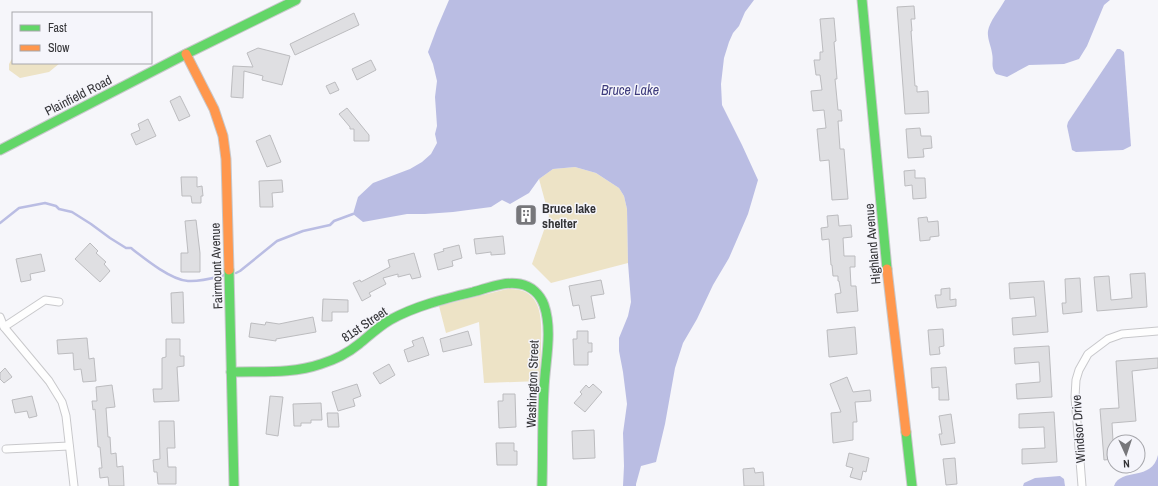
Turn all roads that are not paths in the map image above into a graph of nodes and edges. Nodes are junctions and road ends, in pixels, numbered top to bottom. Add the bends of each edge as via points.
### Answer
1 (296, 0) edge
2 (862, 0) edge
3 (186, 54) junction
4 (0, 150) edge
5 (532, 288) joint
6 (59, 302) dead end
7 (0, 317) edge
8 (4, 326) junction
9 (1158, 331) edge
10 (232, 372) junction
11 (70, 446) junction
12 (6, 449) dead end
13 (74, 486) edge
14 (234, 486) edge
15 (542, 486) edge
16 (912, 486) edge
17 (1082, 486) edge

1 - 3 street, Plainfield Road
2 - 16 street, Highland Avenue via 888,278
3 - 4 street, Plainfield Road
3 - 10 street, Fairmount Avenue via 221,127 224,141
5 - 10 street, 81st Street via 516,283 502,284 404,313 380,326 348,351 320,364 293,370
5 - 15 street, Washington Street via 542,300 547,320
6 - 8 street via 45,300
7 - 8 street
8 - 11 street via 59,395
9 - 17 street, Windsor Drive via 1122,334 1108,339 1088,354 1079,370 1075,397
10 - 14 street, Fairmount Avenue
11 - 12 street
11 - 13 street

